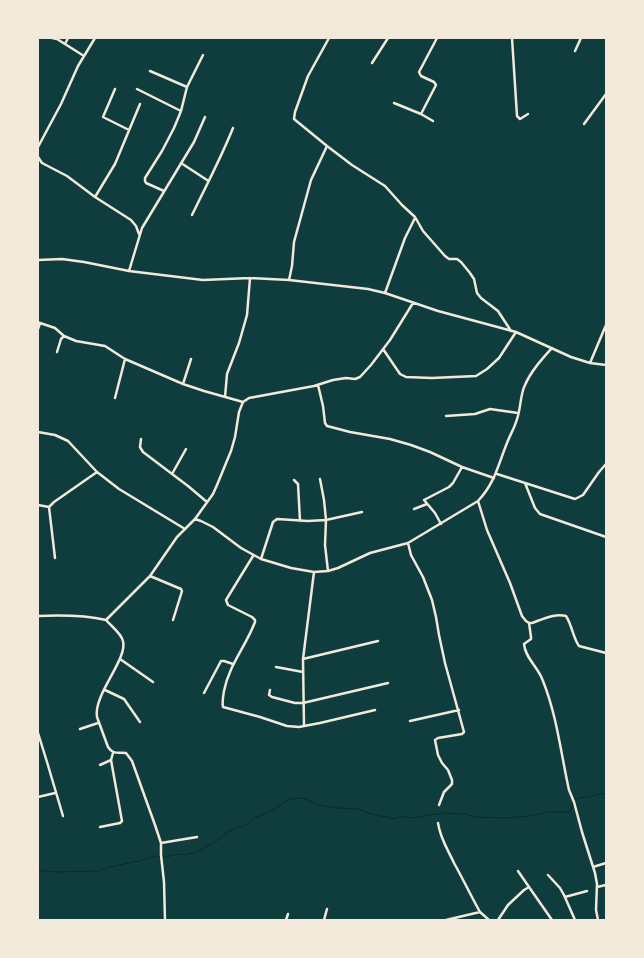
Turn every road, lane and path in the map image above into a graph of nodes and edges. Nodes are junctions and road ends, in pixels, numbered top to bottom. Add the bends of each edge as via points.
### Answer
1 (52, 38) edge
2 (68, 38) edge
3 (95, 38) edge
4 (329, 38) edge
5 (388, 38) edge
6 (437, 38) edge
7 (512, 38) edge
8 (581, 38) edge
9 (65, 44) junction
10 (575, 51) dead end
11 (204, 54) dead end
12 (84, 56) junction
13 (372, 63) dead end
14 (150, 71) dead end
15 (187, 87) junction
16 (115, 88) dead end
17 (137, 89) dead end
18 (606, 94) edge
19 (394, 102) dead end
20 (140, 104) dead end
21 (181, 110) junction
22 (421, 114) junction
23 (528, 114) dead end
24 (205, 117) dead end
25 (433, 121) dead end
26 (584, 124) dead end
27 (233, 128) dead end
28 (129, 130) junction
29 (38, 146) edge
30 (327, 146) junction
31 (38, 157) edge
32 (182, 163) junction
33 (208, 181) junction
34 (164, 191) junction
35 (96, 197) junction
36 (192, 215) dead end
37 (415, 217) junction
38 (140, 235) junction
39 (38, 260) edge
40 (129, 270) junction
41 (250, 278) junction
42 (289, 280) junction
43 (385, 293) junction
44 (413, 303) junction
45 (39, 322) edge
46 (606, 325) edge
47 (38, 329) edge
48 (512, 331) junction
49 (516, 332) junction
50 (64, 336) junction
51 (552, 348) junction
52 (383, 349) junction
53 (57, 352) dead end
54 (125, 359) junction
55 (191, 359) dead end
56 (590, 363) junction
57 (606, 365) edge
58 (183, 384) junction
59 (318, 385) junction
60 (224, 397) junction
61 (115, 398) dead end
62 (243, 402) junction
63 (519, 413) junction
64 (446, 416) dead end
65 (38, 432) edge
66 (141, 439) dead end
67 (186, 449) dead end
68 (606, 464) edge
69 (462, 467) junction
70 (97, 472) junction
71 (172, 474) junction
72 (497, 474) junction
73 (320, 479) dead end
74 (494, 479) junction
75 (294, 480) dead end
76 (525, 483) junction
77 (478, 501) junction
78 (207, 502) junction
79 (427, 504) junction
80 (38, 505) edge
81 (49, 507) junction
82 (414, 509) dead end
83 (362, 512) dead end
84 (195, 519) junction
85 (326, 520) junction
86 (300, 521) junction
87 (441, 524) junction
88 (185, 529) junction
89 (606, 537) edge
90 (408, 543) junction
91 (253, 556) junction
92 (55, 558) dead end
93 (261, 559) junction
94 (328, 571) junction
95 (314, 572) junction
96 (150, 576) junction
97 (38, 616) edge
98 (106, 620) junction
99 (173, 620) dead end
100 (529, 623) junction
101 (378, 641) dead end
102 (606, 653) edge
103 (120, 659) junction
104 (303, 659) junction
105 (233, 664) junction
106 (276, 667) dead end
107 (303, 672) junction
108 (153, 682) dead end
109 (388, 683) dead end
110 (105, 690) junction
111 (270, 690) dead end
112 (204, 693) dead end
113 (303, 703) junction
114 (375, 710) dead end
115 (459, 710) junction
116 (410, 721) dead end
117 (140, 722) dead end
118 (98, 723) junction
119 (304, 726) junction
120 (80, 729) dead end
121 (38, 733) edge
122 (113, 753) junction
123 (111, 760) junction
124 (100, 765) dead end
125 (56, 793) junction
126 (38, 798) edge
127 (439, 805) dead end
128 (63, 816) dead end
129 (438, 823) dead end
130 (100, 827) dead end
131 (197, 837) dead end
132 (161, 843) junction
133 (606, 863) edge
134 (593, 867) junction
135 (518, 872) dead end
136 (548, 875) dead end
137 (606, 885) edge
138 (529, 887) junction
139 (597, 887) junction
140 (587, 891) dead end
141 (565, 897) junction
142 (327, 909) dead end
143 (480, 912) junction
144 (288, 914) dead end
145 (165, 920) edge
146 (286, 920) edge
147 (324, 920) edge
148 (446, 920) edge
149 (489, 920) edge
150 (498, 920) edge
151 (552, 920) edge
152 (575, 920) edge
153 (598, 920) edge

1 - 9 street
2 - 9 street
3 - 12 street
4 - 30 street via 308,76 294,115 296,121
5 - 13 street
6 - 22 street via 419,72 436,85
7 - 23 street via 517,116 520,119
8 - 10 street
9 - 12 street
11 - 15 street
12 - 29 street
14 - 15 street
15 - 21 street
16 - 28 street via 102,117
17 - 21 street
18 - 26 street
19 - 22 street
20 - 28 street
21 - 34 street via 145,178 146,183
22 - 25 street
24 - 32 street
27 - 33 street
28 - 35 street
30 - 37 street via 385,186
30 - 42 street via 311,180 294,242
31 - 35 street via 42,163
32 - 33 street
32 - 34 street
33 - 36 street
34 - 38 street
35 - 38 street via 131,220
37 - 43 street
37 - 48 street via 445,256 459,260 474,279 477,293 498,311
38 - 40 street
39 - 40 street via 62,259
40 - 41 street via 203,280
41 - 42 street
41 - 60 street via 244,330 227,374
42 - 43 street
43 - 44 street
44 - 48 street
44 - 52 street
45 - 47 street
45 - 50 street via 55,328
46 - 56 street
48 - 49 street
49 - 51 street
49 - 52 street via 499,358 476,376 406,377 400,374
50 - 53 street
50 - 54 street via 76,342 105,346
51 - 56 street
51 - 63 street via 524,386
52 - 59 street via 360,377
54 - 58 street
54 - 61 street
55 - 58 street
56 - 57 street
58 - 60 street
59 - 62 street via 249,398
59 - 69 street via 326,426 390,439
60 - 62 street
62 - 78 street via 231,450
63 - 64 street via 490,409 475,414
63 - 72 street
65 - 70 street via 55,435 68,442
66 - 71 street via 143,452
67 - 71 street
68 - 76 street via 583,495 575,499
69 - 74 street
69 - 79 street via 445,490 425,499
70 - 81 street
70 - 88 street via 119,490
71 - 78 street
72 - 74 street
72 - 76 street
73 - 85 street
74 - 77 street
75 - 86 street via 298,484
76 - 89 street via 537,512
77 - 87 street
77 - 100 street via 522,616
78 - 84 street
79 - 82 street
79 - 87 street
80 - 81 street
81 - 92 street
83 - 85 street
84 - 88 street
84 - 91 street via 213,527
85 - 86 street
85 - 94 street
86 - 93 street via 275,520
87 - 90 street
88 - 96 street
90 - 94 street via 370,553
90 - 115 street via 430,593
91 - 93 street
91 - 105 street via 226,600 228,605 255,620
93 - 95 street
94 - 95 street
95 - 104 street
96 - 98 street
96 - 99 street via 182,591
97 - 98 street
98 - 103 street via 123,640
100 - 102 street via 556,615 566,616 576,644
100 - 134 street via 531,639 524,644 525,648 543,680 567,781
101 - 104 street
103 - 108 street
103 - 110 street
104 - 107 street
105 - 112 street via 221,661
105 - 119 street via 223,707 287,726
106 - 107 street
107 - 113 street
109 - 113 street
110 - 117 street via 124,699
110 - 118 street via 96,707
111 - 113 street via 272,697
113 - 119 street
114 - 119 street
115 - 116 street
115 - 127 street via 464,733 435,740 438,755 452,780
118 - 120 street
118 - 122 street
121 - 125 street
122 - 123 street
122 - 132 street via 126,754 132,761
123 - 124 street
123 - 130 street via 122,821
125 - 126 street
125 - 128 street
129 - 143 street via 446,848
131 - 132 street
132 - 145 street
133 - 134 street
134 - 139 street
135 - 138 street
136 - 141 street
137 - 139 street
138 - 150 street via 508,905
138 - 151 street
139 - 153 street
140 - 141 street
141 - 152 street
142 - 147 street
143 - 148 street
143 - 149 street
144 - 146 street

